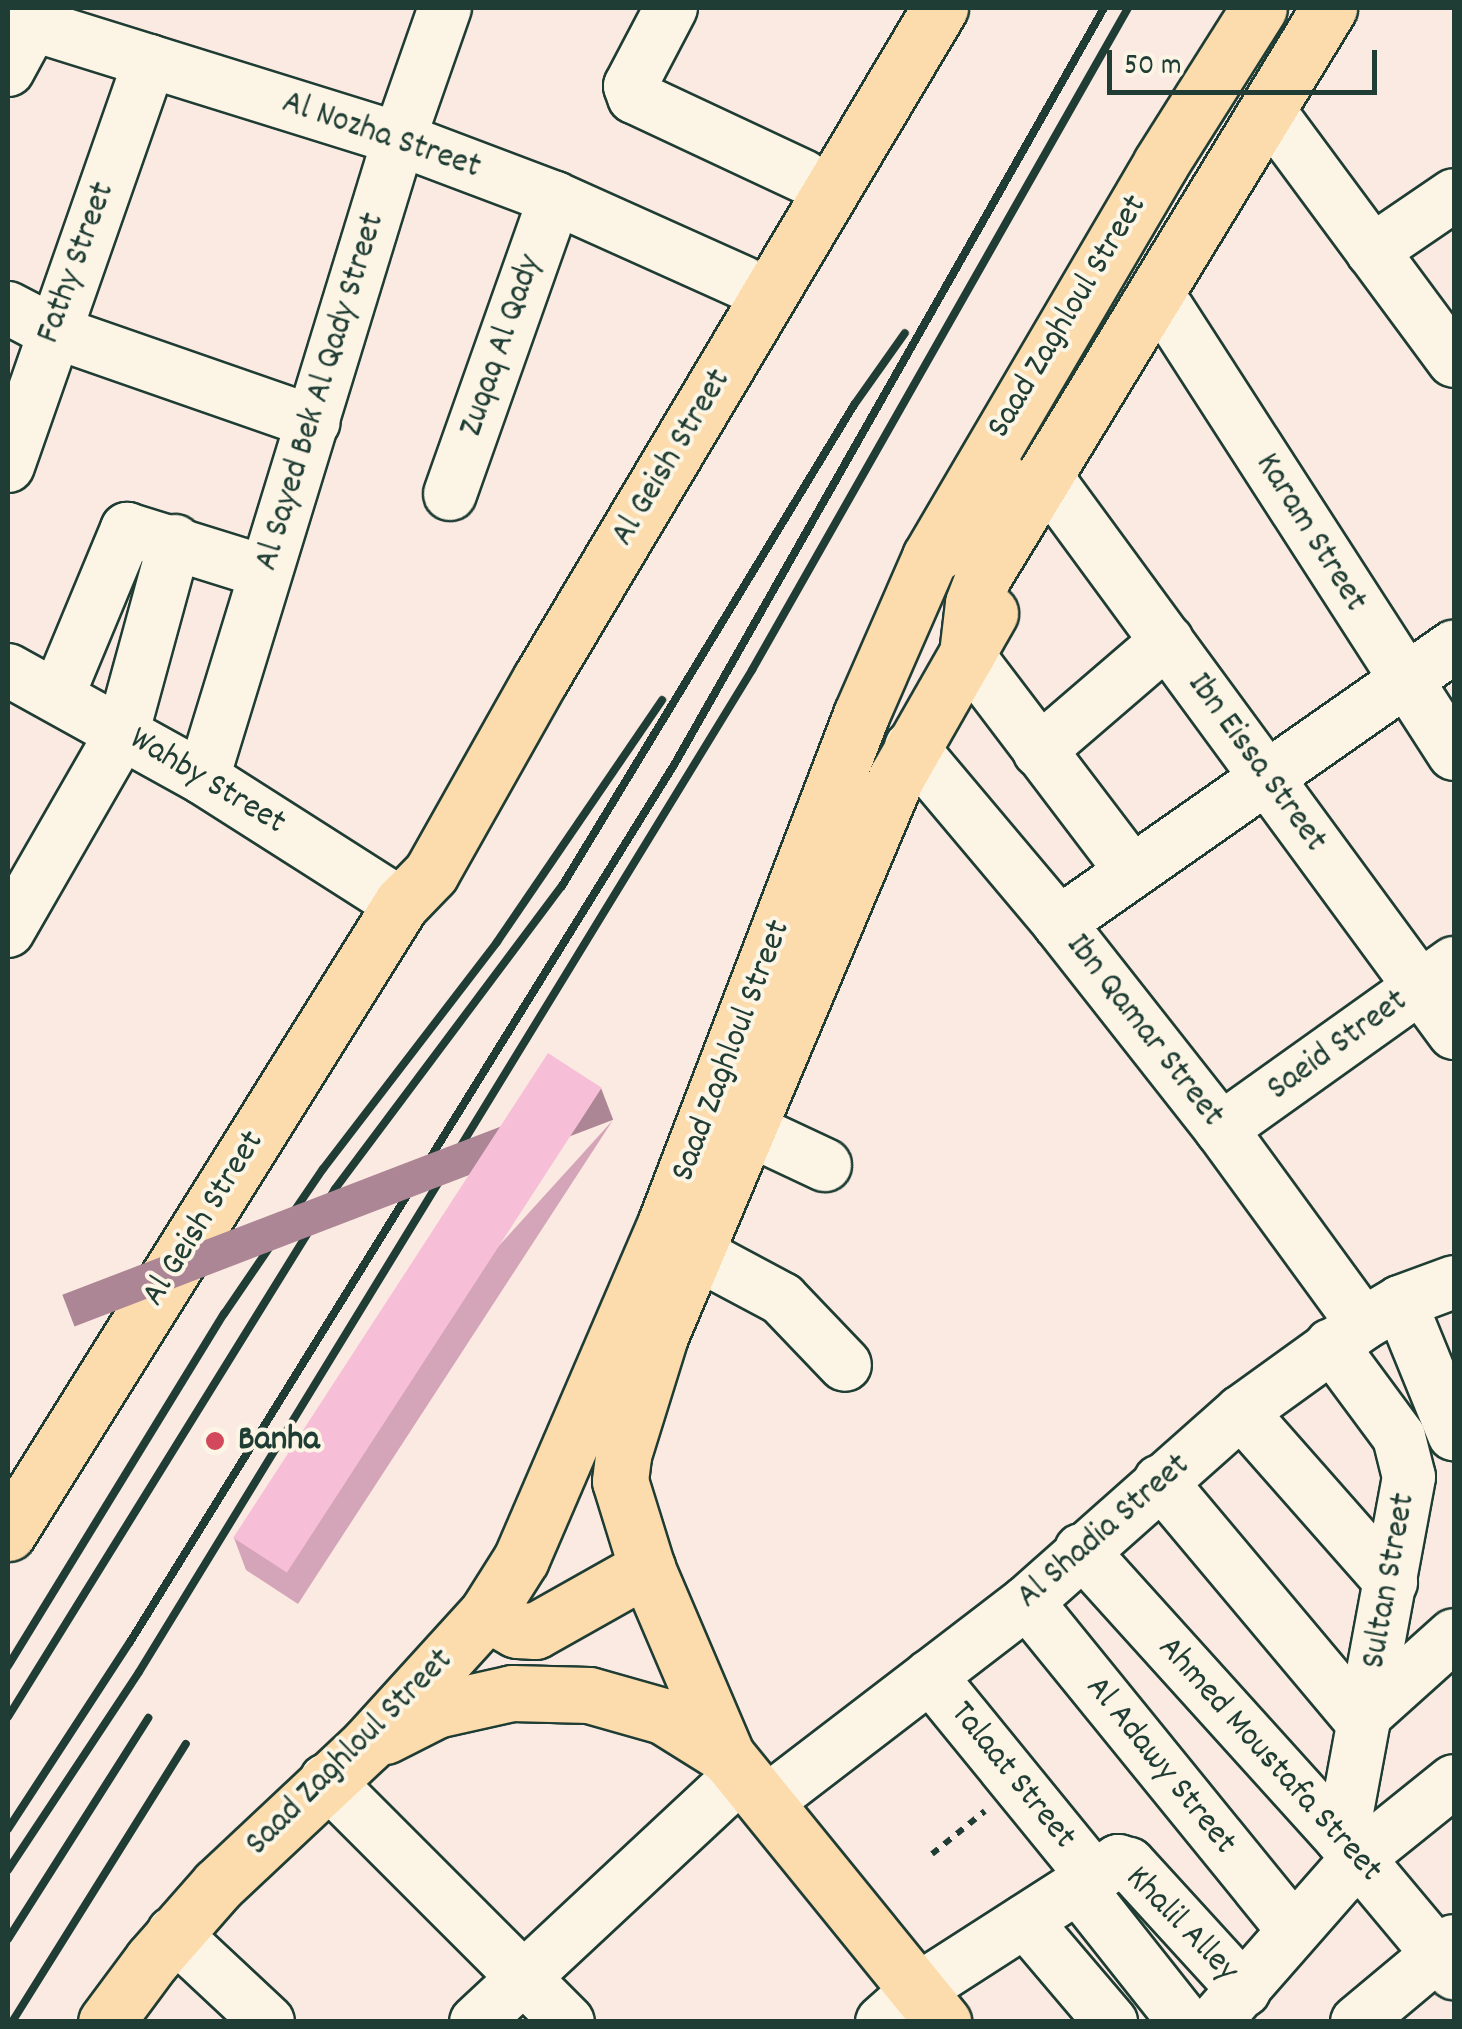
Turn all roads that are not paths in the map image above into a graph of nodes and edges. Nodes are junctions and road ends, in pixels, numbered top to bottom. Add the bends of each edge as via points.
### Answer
1 (445, 8) edge
2 (671, 8) edge
3 (897, 8) edge
4 (940, 8) edge
5 (1259, 8) edge
6 (1291, 8) edge
7 (1329, 8) edge
8 (1351, 8) edge
9 (20, 20) edge
10 (150, 61) junction
11 (8, 70) edge
12 (1280, 126) junction
13 (399, 139) junction
14 (803, 176) junction
15 (1454, 195) edge
16 (555, 198) junction
17 (1372, 250) junction
18 (744, 283) junction
19 (1141, 306) junction
20 (30, 320) edge
21 (1454, 361) edge
22 (314, 422) junction
23 (8, 466) edge
24 (1057, 492) junction
25 (450, 494) dead end
26 (153, 534) junction
27 (930, 556) junction
28 (265, 572) junction
29 (1167, 641) junction
30 (1454, 646) edge
31 (967, 654) junction
32 (8, 670) edge
33 (1403, 680) junction
34 (58, 696) junction
35 (123, 731) junction
36 (911, 747) junction
37 (1038, 751) junction
38 (1454, 754) edge
39 (1266, 776) junction
40 (203, 778) junction
41 (1132, 871) junction
42 (400, 904) junction
43 (1059, 923) junction
44 (8, 931) edge
45 (1437, 976) edge
46 (1454, 1034) edge
47 (748, 1129) junction
48 (1222, 1129) junction
49 (825, 1165) dead end
50 (696, 1253) junction
51 (1454, 1282) edge
52 (1365, 1324) junction
53 (845, 1365) dead end
54 (1241, 1412) junction
55 (1454, 1434) edge
56 (1160, 1482) junction
57 (8, 1533) edge
58 (1082, 1550) junction
59 (648, 1568) junction
60 (1391, 1582) junction
61 (1027, 1602) junction
62 (487, 1613) junction
63 (1454, 1635) edge
64 (930, 1676) junction
65 (1365, 1718) junction
66 (367, 1744) junction
67 (745, 1778) junction
68 (326, 1780) junction
69 (1454, 1781) edge
70 (1349, 1849) junction
71 (1096, 1875) junction
72 (1025, 1920) junction
73 (1293, 1929) junction
74 (174, 1934) junction
75 (1450, 1956) edge
76 (523, 1976) junction
77 (1229, 2006) edge
78 (915, 2011) edge
79 (106, 2022) edge
80 (268, 2022) edge
81 (476, 2022) edge
82 (568, 2022) edge
83 (1110, 2022) edge
84 (1185, 2022) edge
85 (1358, 2022) edge

1 - 13 street, Al Sayed Bek Al Qady Street
2 - 14 street via 630,86 641,104
3 - 14 main road, Al Geish Street
4 - 42 main road, Al Geish Street via 431,872
5 - 27 main road, Saad Zaghloul Street via 1160,163
6 - 19 main road
7 - 19 main road
8 - 12 main road, Saad Zaghloul Street
9 - 10 street, Al Nozha Street
9 - 11 street
10 - 13 street, Al Nozha Street
10 - 20 street, Fathy Street
12 - 17 street
12 - 19 main road, Saad Zaghloul Street
13 - 16 street, Al Nozha Street
13 - 22 street, Al Sayed Bek Al Qady Street
14 - 18 main road, Al Geish Street
15 - 17 street
16 - 18 street, Al Nozha Street
16 - 25 street, Zuqaq Al Qady
17 - 21 street
18 - 42 main road, Al Geish Street via 484,715 406,858
19 - 24 main road, Saad Zaghloul Street
19 - 27 main road via 970,527 950,548
19 - 31 main road via 984,575
19 - 33 street, Karam Street
20 - 22 street
20 - 23 street, Fathy Street
22 - 28 street, Al Sayed Bek Al Qady Street
24 - 29 street, Ibn Eissa Street
24 - 31 main road, Saad Zaghloul Street
26 - 28 street
26 - 34 street via 122,536
26 - 35 street
27 - 62 main road, Saad Zaghloul Street via 861,714 666,1222 522,1559
28 - 40 street, Al Sayed Bek Al Qady Street
29 - 37 street
29 - 39 street, Ibn Eissa Street
30 - 33 street
31 - 36 main road, Saad Zaghloul Street
31 - 37 street
32 - 34 street, Wahby Street
33 - 38 street, Karam Street
33 - 39 street
34 - 35 street, Wahby Street
35 - 40 street, Wahby Street
35 - 44 street
36 - 43 street, Ibn Qamar Street
36 - 47 main road, Saad Zaghloul Street
37 - 41 street
39 - 41 street
39 - 45 street, Ibn Eissa Street
40 - 42 street, Wahby Street
41 - 43 street
42 - 57 main road, Al Geish Street
43 - 48 street, Ibn Qamar Street
45 - 46 street, Ibn Eissa Street
45 - 48 street, Saeid Street
47 - 49 street
47 - 50 main road, Saad Zaghloul Street
48 - 52 street, Ibn Qamar Street
50 - 53 street via 782,1299
50 - 59 main road, Saad Zaghloul Street via 660,1336 620,1468
51 - 52 street, Al Shadia Street
52 - 54 street, Al Shadia Street
52 - 55 street
52 - 60 street, Sultan Street via 1408,1460
54 - 56 street, Al Shadia Street
54 - 60 street
56 - 58 street, Al Shadia Street
56 - 65 street
58 - 61 street, Al Shadia Street
58 - 70 street, Ahmed Moustafa Street
59 - 62 main road via 534,1631 517,1630
59 - 67 main road, Saad Zaghloul Street
60 - 65 street, Sultan Street
61 - 64 street, Al Shadia Street
61 - 73 street, Al Adawy Street
62 - 66 main road, Saad Zaghloul Street
63 - 65 street
64 - 67 street, Al Shadia Street
64 - 71 street, Talaat Street
65 - 70 street, Sultan Street
66 - 67 main road via 436,1710 512,1693 588,1695 663,1716
66 - 68 main road, Saad Zaghloul Street
67 - 76 street, Al Shadia Street
67 - 78 main road
68 - 74 main road, Saad Zaghloul Street
68 - 76 street
69 - 70 street
70 - 73 street
70 - 75 street, Ahmed Moustafa Street
71 - 72 street
71 - 77 street, Khalil Alley via 1128,1864
71 - 84 street
72 - 78 street
72 - 83 street
73 - 77 street
74 - 79 main road, Saad Zaghloul Street
74 - 80 street
75 - 85 street
76 - 81 street, Al Shadia Street
76 - 82 street

